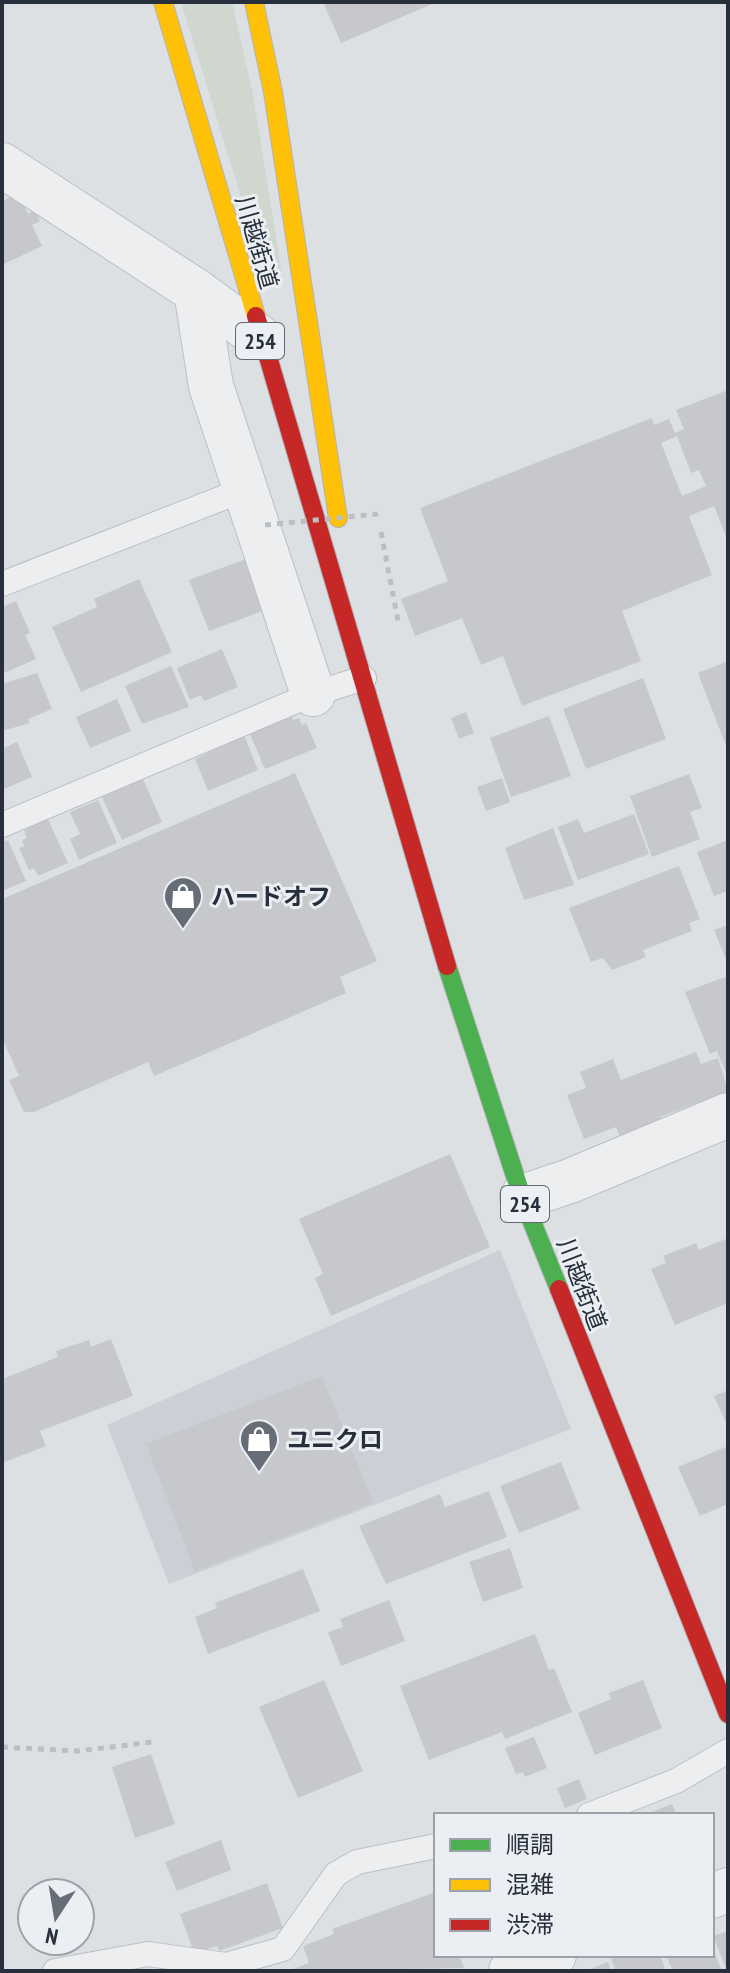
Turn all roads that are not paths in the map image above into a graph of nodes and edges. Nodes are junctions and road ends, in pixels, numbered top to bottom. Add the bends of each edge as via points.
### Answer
1 (163, 2) edge
2 (254, 2) edge
3 (2, 165) edge
4 (196, 291) junction
5 (259, 337) junction
6 (254, 508) junction
7 (2, 584) edge
8 (364, 678) junction
9 (313, 694) junction
10 (2, 825) edge
11 (728, 1115) edge
12 (522, 1197) junction
13 (728, 1714) edge
14 (728, 1751) edge
15 (594, 1813) edge
16 (434, 1846) edge
17 (549, 1957) edge
18 (55, 1971) edge
19 (511, 1971) edge

1 - 5 highway, 川越街道 / 254
2 - 8 highway, 川越街道 / 254 via 273,92
3 - 4 street
4 - 5 street
4 - 6 street via 211,386
5 - 8 highway, 川越街道 / 254
6 - 7 lane
6 - 9 street
8 - 9 lane
8 - 12 highway, 川越街道 / 254 via 450,975
9 - 10 lane
11 - 12 street
12 - 13 highway, 川越街道 / 254
14 - 15 lane via 676,1781
16 - 18 lane via 357,1862 336,1874 283,1949 226,1965 148,1954
17 - 19 street

